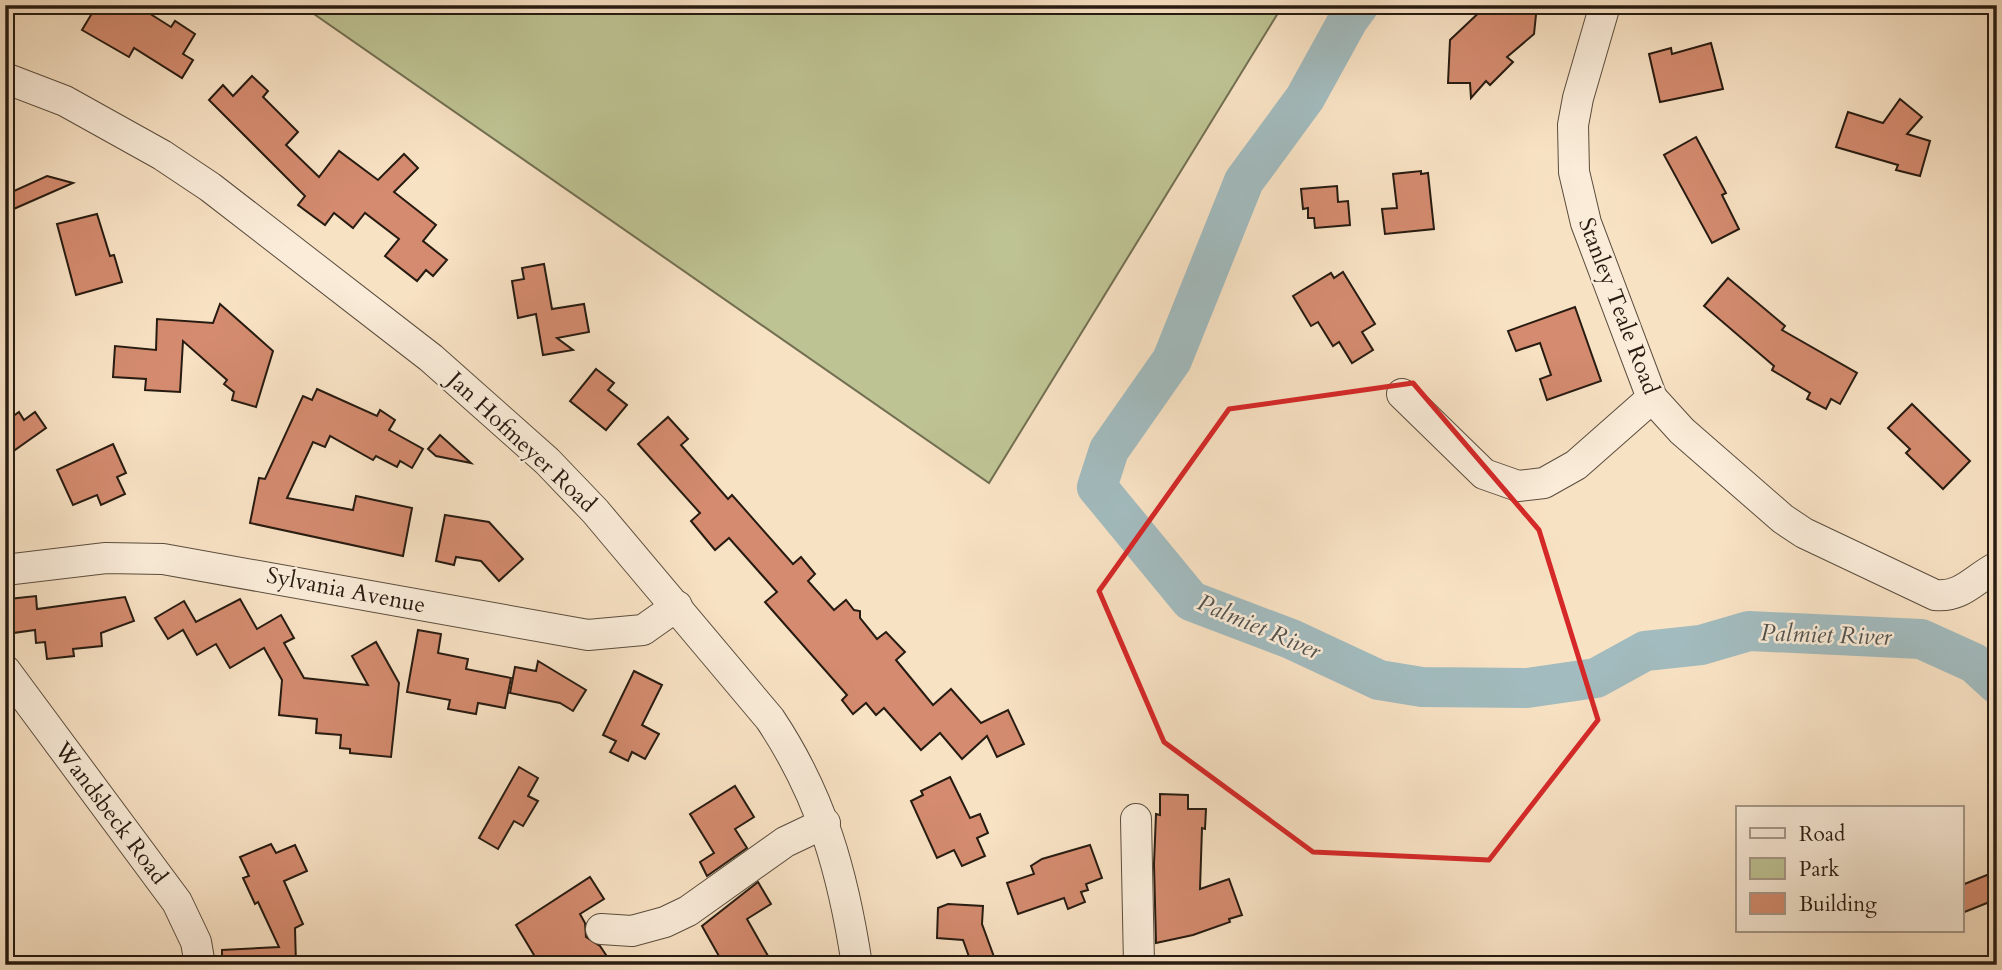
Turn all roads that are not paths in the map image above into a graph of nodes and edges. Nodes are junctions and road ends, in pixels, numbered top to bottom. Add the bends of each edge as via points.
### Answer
1 (1605, 5) edge
2 (5, 78) edge
3 (1402, 394) dead end
4 (1652, 398) junction
5 (1997, 567) edge
6 (5, 570) edge
7 (677, 606) junction
8 (5, 670) edge
9 (1136, 818) dead end
10 (825, 823) junction
11 (601, 929) dead end
12 (200, 965) edge
13 (857, 965) edge
14 (1139, 965) edge

1 - 4 street, Stanley Teale Road via 1573,125 1574,173 1586,223
2 - 7 street, Jan Hofmeyer Road via 65,101 162,155 354,296 467,388 547,461
3 - 4 street via 1484,474 1518,486 1544,483 1576,465
4 - 5 street, Stanley Teale Road via 1766,506 1804,533 1935,594 1969,587
6 - 7 street, Sylvania Avenue via 106,558 163,559 588,635 643,630
7 - 10 street, Jan Hofmeyer Road via 770,719 795,756
8 - 12 street, Wandsbeck Road via 177,902 196,942
9 - 14 street
10 - 11 street via 785,842 666,922 632,931
10 - 13 street, Jan Hofmeyer Road via 850,914

